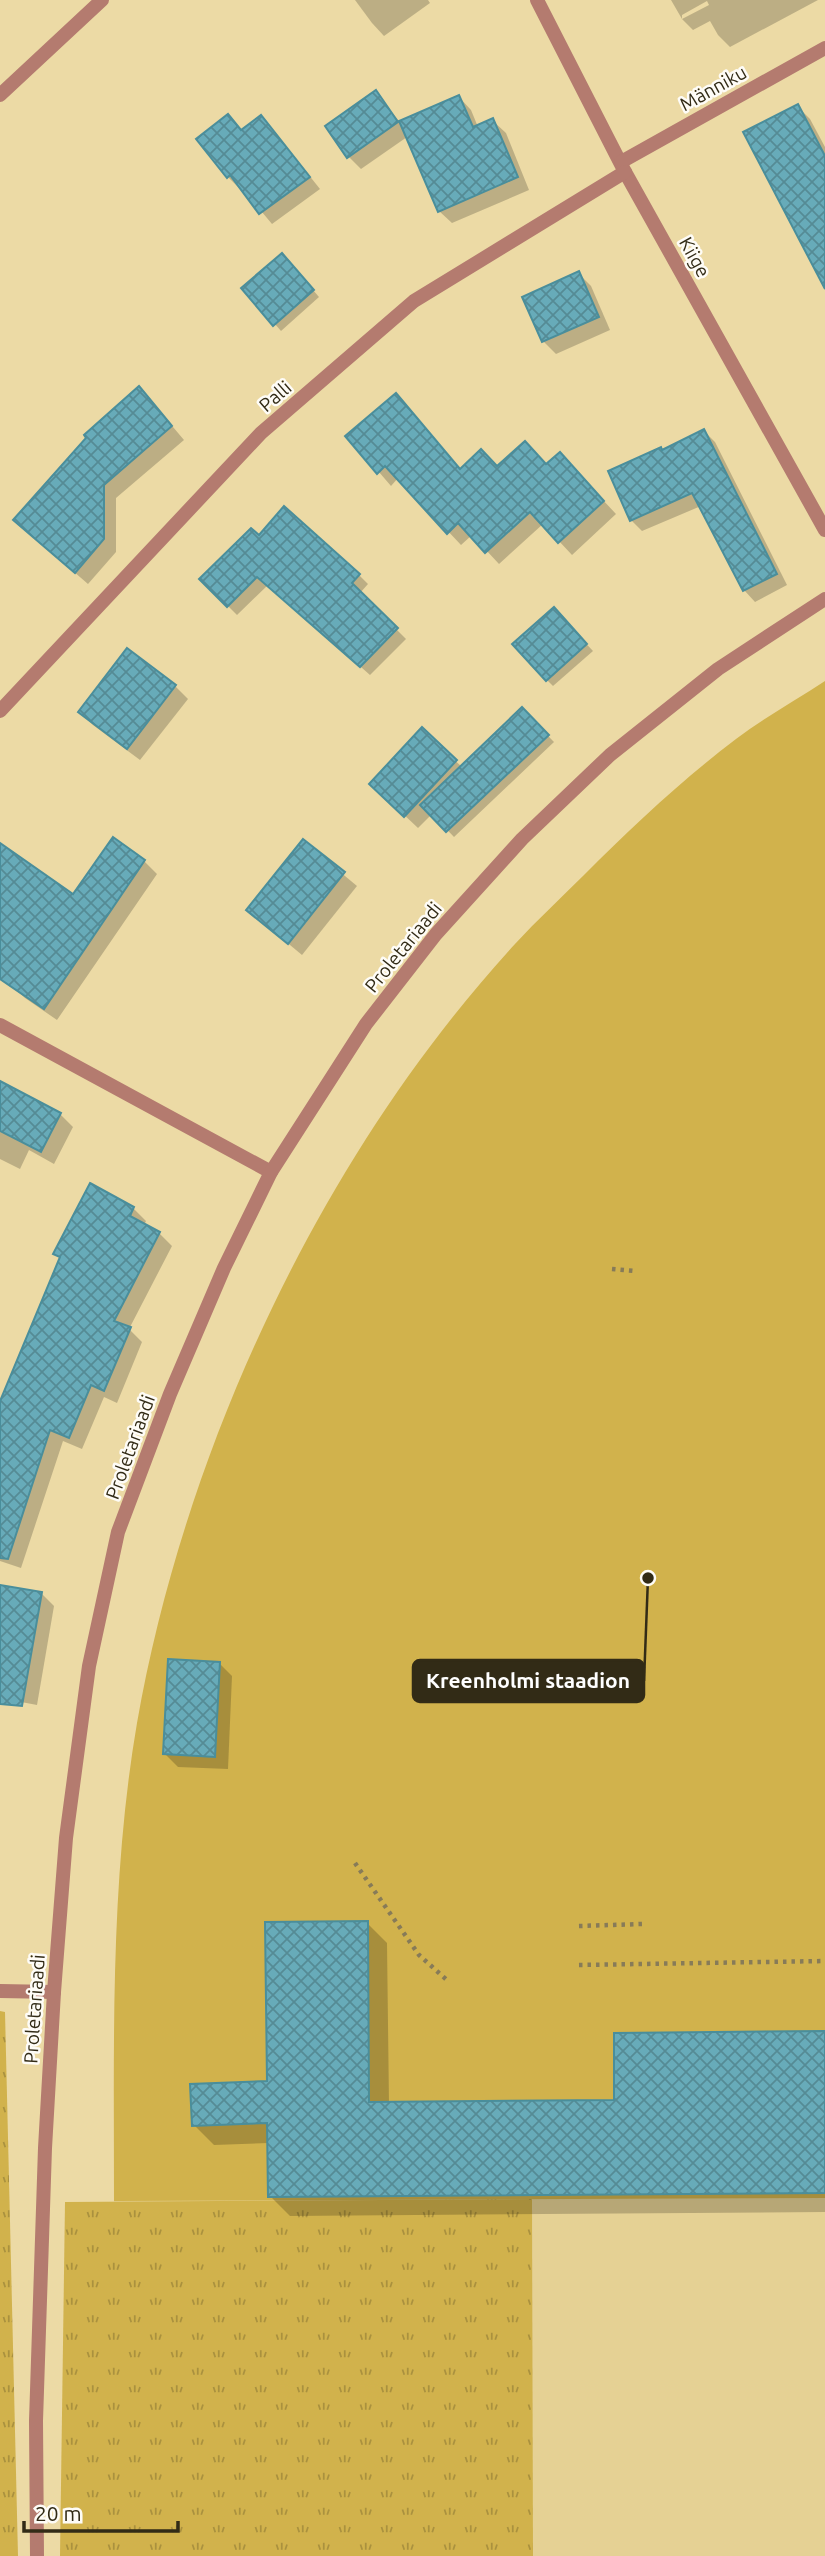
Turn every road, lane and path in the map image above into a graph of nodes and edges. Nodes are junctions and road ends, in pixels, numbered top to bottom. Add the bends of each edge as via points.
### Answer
1 (102, 0) edge
2 (537, 0) edge
3 (825, 48) edge
4 (0, 95) edge
5 (623, 167) junction
6 (825, 530) edge
7 (825, 599) edge
8 (0, 710) edge
9 (0, 1025) edge
10 (271, 1172) junction
11 (612, 1269) dead end
12 (634, 1270) dead end
13 (355, 1863) dead end
14 (642, 1924) dead end
15 (579, 1926) dead end
16 (825, 1961) edge
17 (579, 1965) dead end
18 (448, 1981) dead end
19 (0, 1991) edge
20 (54, 1992) junction
21 (37, 2556) edge

1 - 4 street
2 - 5 street, Kiige
3 - 5 street, Männiku
5 - 6 street, Kiige
5 - 8 street, Palli via 414,301 261,433
7 - 10 street, Proletariaadi via 718,670 610,755 522,839 436,934 366,1024
9 - 10 street
10 - 20 street, Proletariaadi via 170,1394 118,1532 89,1666 66,1838
11 - 12 path
13 - 18 path via 419,1955
14 - 15 path
16 - 17 path
19 - 20 street
20 - 21 street, Proletariaadi via 36,2421

